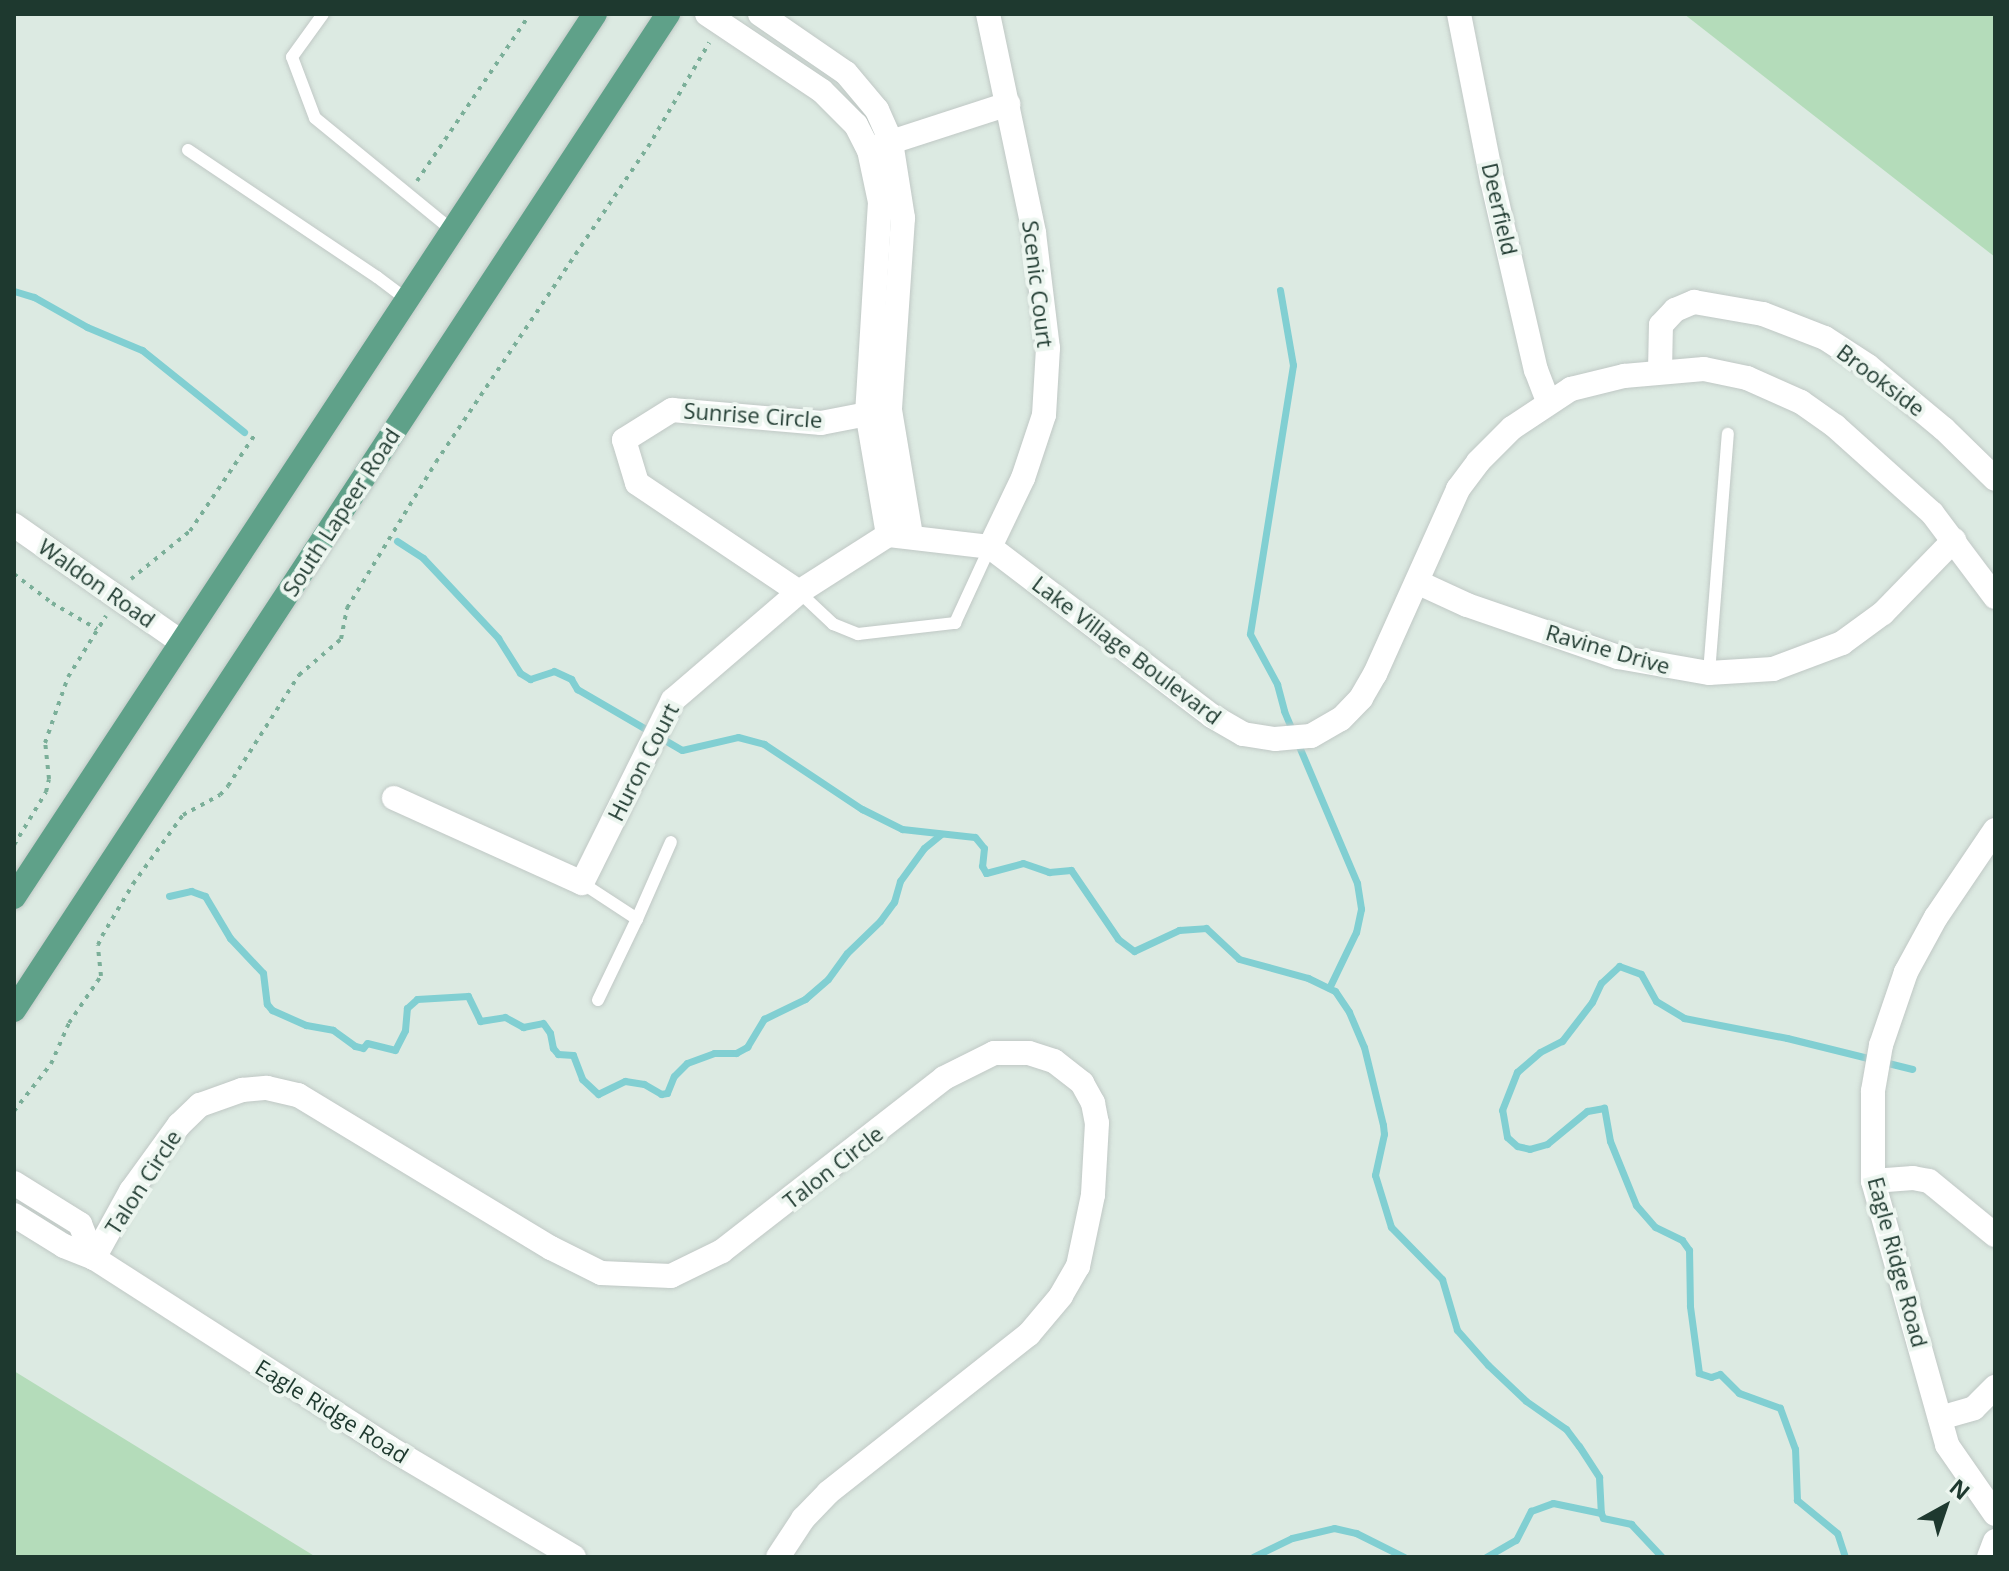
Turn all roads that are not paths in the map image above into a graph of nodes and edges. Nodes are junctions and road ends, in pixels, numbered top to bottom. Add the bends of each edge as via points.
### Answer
1 (323, 14) edge
2 (595, 14) edge
3 (668, 14) edge
4 (760, 14) edge
5 (988, 14) edge
6 (1459, 14) edge
7 (711, 22) edge
8 (1008, 104) junction
9 (880, 146) junction
10 (188, 150) dead end
11 (453, 231) junction
12 (407, 300) junction
13 (1660, 371) junction
14 (1548, 401) junction
15 (878, 411) junction
16 (1728, 434) dead end
17 (1995, 479) edge
18 (14, 525) edge
19 (900, 535) junction
20 (1954, 540) junction
21 (990, 547) junction
22 (1417, 582) junction
23 (799, 592) junction
24 (1995, 597) edge
25 (181, 642) junction
26 (1709, 673) junction
27 (394, 798) dead end
28 (1995, 830) edge
29 (671, 842) dead end
30 (582, 883) junction
31 (14, 897) edge
32 (637, 919) junction
33 (598, 1000) dead end
34 (14, 1010) edge
35 (1873, 1181) junction
36 (14, 1183) edge
37 (14, 1215) edge
38 (1995, 1235) edge
39 (94, 1258) junction
40 (1995, 1387) edge
41 (1940, 1418) junction
42 (1995, 1514) edge
43 (1995, 1541) edge
44 (574, 1557) edge
45 (778, 1557) edge
46 (1989, 1557) edge

1 - 11 lane via 292,57 315,118
2 - 11 main road
3 - 34 main road, South Lapeer Road
4 - 9 street via 846,73 877,110
5 - 8 street, Scenic Court
6 - 14 street, Deerfield via 1492,180 1536,370
7 - 9 street via 822,91
8 - 9 street
8 - 21 street, Scenic Court via 1034,233 1048,348 1044,415 1023,478
9 - 15 street
10 - 12 lane
11 - 12 main road
12 - 25 main road
13 - 14 street via 1571,389
13 - 17 street, Brookside via 1661,325 1675,310 1694,302 1763,314 1825,338 1868,366
13 - 20 street via 1704,369 1747,378 1801,402 1876,460
14 - 22 street, Lake Village Boulevard via 1512,428 1458,489
15 - 19 street
15 - 23 street, Sunrise Circle via 821,423 672,410 624,440 637,483
16 - 26 lane
18 - 25 street, Waldon Road
19 - 21 street, Lake Village Boulevard
19 - 23 street, Huron Court
20 - 24 street
20 - 26 street, Ravine Drive via 1883,613 1842,643 1773,669
21 - 22 street, Lake Village Boulevard via 1212,716 1243,734 1275,739 1311,736 1341,719 1361,698
21 - 23 lane via 955,623 858,634 833,624
22 - 26 street, Ravine Drive via 1467,605 1618,657
23 - 30 street, Huron Court via 673,700
25 - 31 main road
27 - 30 street
28 - 35 street, Eagle Ridge Road via 1906,972 1881,1045 1873,1091
29 - 32 lane
30 - 32 lane
32 - 33 lane
35 - 38 street via 1929,1181
35 - 41 street, Eagle Ridge Road
36 - 39 street via 80,1224
37 - 39 street, Eagle Ridge Road
39 - 44 street, Eagle Ridge Road via 388,1447
39 - 45 street, Talon Circle via 131,1191 179,1125 200,1105 242,1090 267,1088 298,1095 601,1273 671,1276 722,1251 944,1078 994,1053 1029,1053 1054,1061 1082,1083 1097,1123 1093,1195 1078,1266 1029,1334 828,1493
40 - 41 street via 1974,1408
41 - 42 street, Eagle Ridge Road via 1956,1462
43 - 46 street

